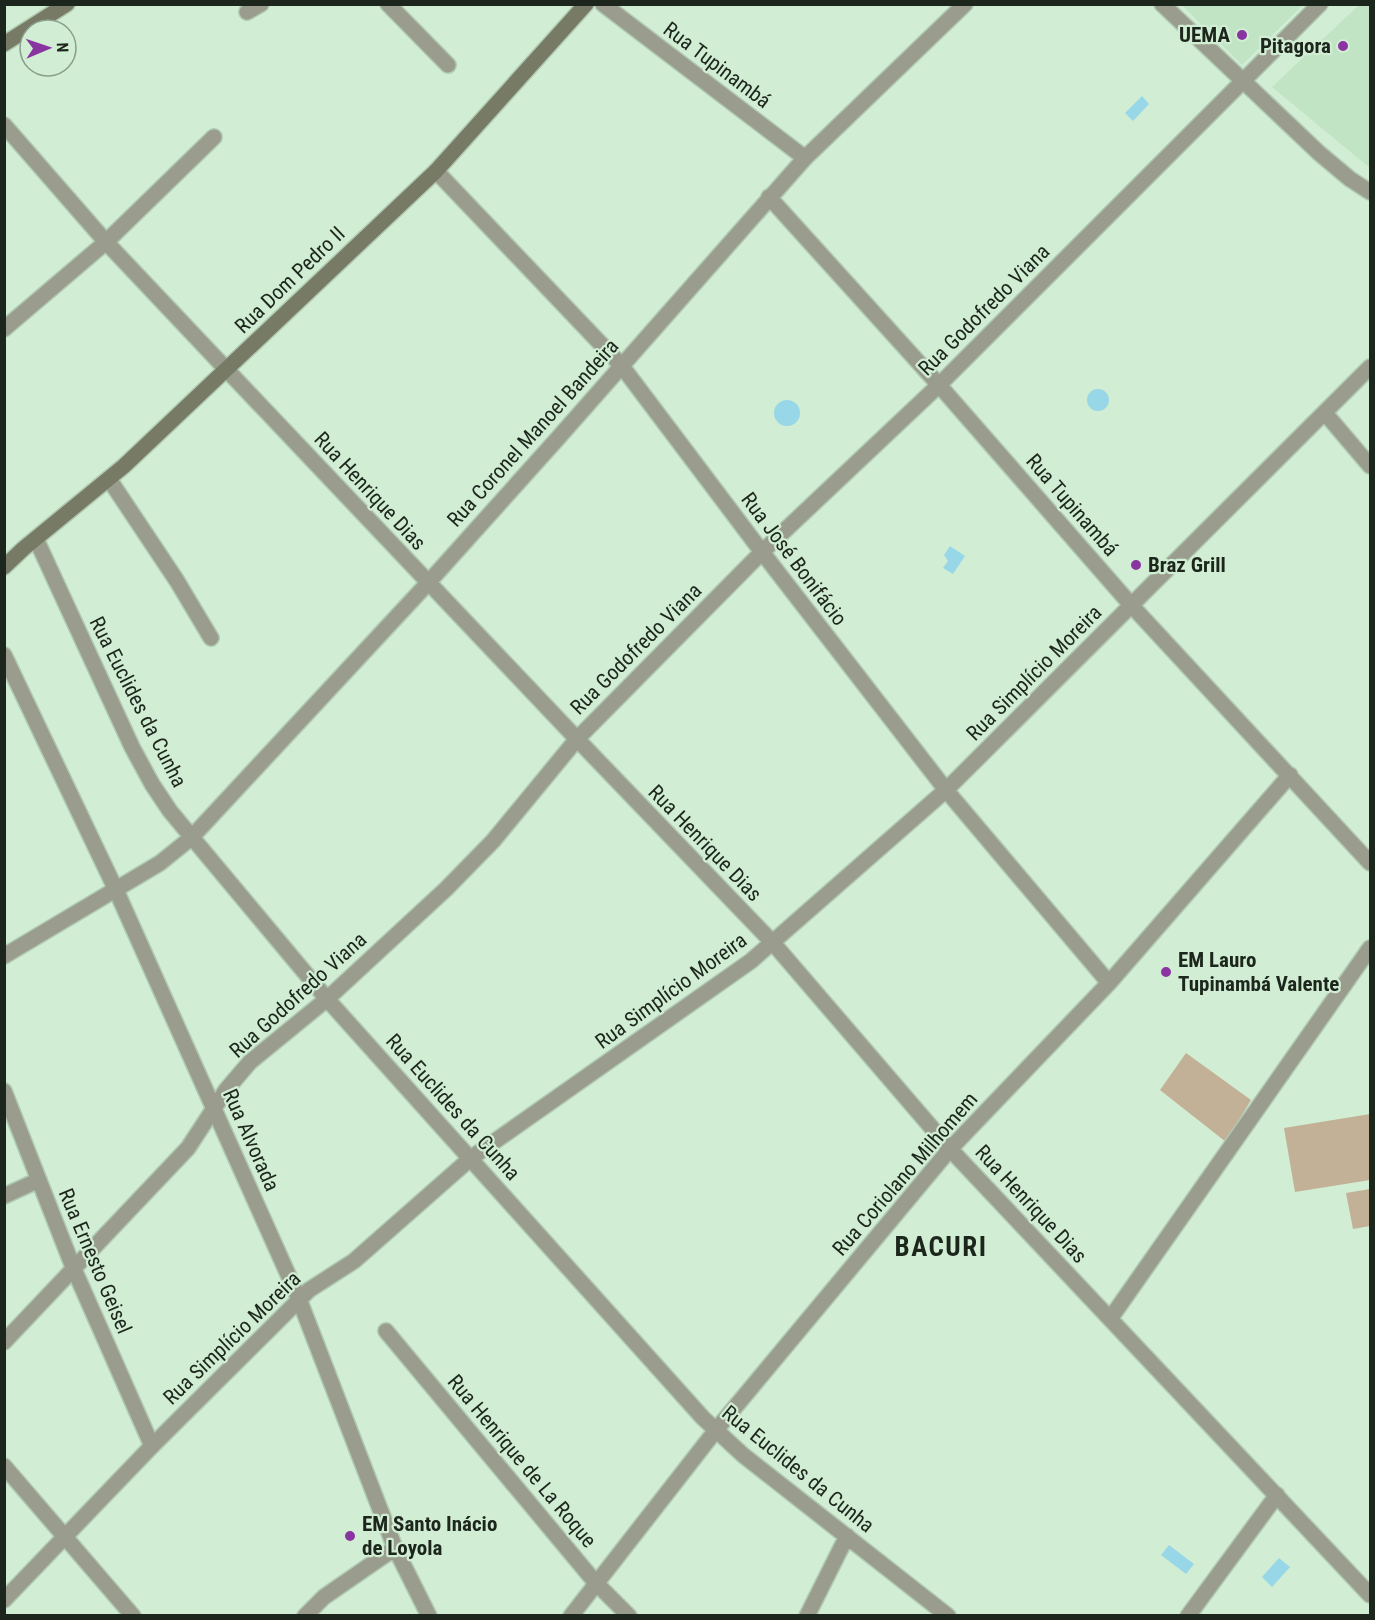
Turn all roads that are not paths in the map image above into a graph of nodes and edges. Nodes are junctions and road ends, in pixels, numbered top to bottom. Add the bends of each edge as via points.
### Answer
1 (67, 4) edge
2 (261, 4) edge
3 (388, 4) edge
4 (586, 4) edge
5 (603, 4) edge
6 (965, 4) edge
7 (1162, 4) edge
8 (1320, 4) edge
9 (246, 12) dead end
10 (4, 44) edge
11 (448, 65) dead end
12 (1242, 81) junction
13 (4, 124) edge
14 (214, 137) dead end
15 (805, 158) junction
16 (436, 171) junction
17 (1371, 192) edge
18 (769, 197) junction
19 (106, 242) junction
20 (4, 329) edge
21 (621, 365) junction
22 (1371, 367) edge
23 (227, 370) junction
24 (939, 385) junction
25 (1325, 413) junction
26 (1371, 466) edge
27 (109, 479) junction
28 (36, 539) junction
29 (762, 552) junction
30 (4, 567) edge
31 (428, 583) junction
32 (1132, 606) junction
33 (211, 638) dead end
34 (4, 655) edge
35 (577, 740) junction
36 (1290, 775) junction
37 (946, 790) junction
38 (191, 838) junction
39 (1371, 863) edge
40 (122, 886) junction
41 (773, 943) junction
42 (1371, 948) edge
43 (4, 956) edge
44 (1109, 983) junction
45 (327, 999) junction
46 (4, 1091) edge
47 (214, 1108) junction
48 (950, 1149) junction
49 (471, 1158) junction
50 (39, 1180) junction
51 (4, 1196) edge
52 (74, 1267) junction
53 (304, 1295) junction
54 (1110, 1319) junction
55 (386, 1331) dead end
56 (4, 1342) edge
57 (716, 1430) junction
58 (152, 1446) junction
59 (4, 1466) edge
60 (1277, 1495) junction
61 (64, 1536) junction
62 (847, 1536) junction
63 (395, 1548) junction
64 (595, 1582) junction
65 (1371, 1595) edge
66 (4, 1600) edge
67 (133, 1616) edge
68 (305, 1616) edge
69 (429, 1616) edge
70 (571, 1616) edge
71 (629, 1616) edge
72 (807, 1616) edge
73 (948, 1616) edge
74 (1188, 1616) edge

1 - 10 main road
2 - 9 street
3 - 11 street
4 - 16 main road, Rua Dom Pedro II
5 - 15 street, Rua Tupinambá
6 - 15 street, Rua Coronel Manoel Bandeira
7 - 12 street
8 - 12 street, Rua Godofredo Viana
12 - 17 street via 1319,153
12 - 24 street, Rua Godofredo Viana
13 - 19 street, Rua Henrique Dias
14 - 19 street
15 - 18 street, Rua Coronel Manoel Bandeira
16 - 21 street, Rua José Bonifácio
16 - 23 main road, Rua Dom Pedro II
18 - 21 street, Rua Coronel Manoel Bandeira
18 - 24 street, Rua Tupinambá
19 - 20 street
19 - 23 street, Rua Henrique Dias
21 - 29 street, Rua José Bonifácio
21 - 31 street, Rua Coronel Manoel Bandeira
22 - 25 street, Rua Simplício Moreira
23 - 27 main road, Rua Dom Pedro II
23 - 31 street, Rua Henrique Dias
24 - 29 street, Rua Godofredo Viana
24 - 32 street, Rua Tupinambá
25 - 26 street
25 - 32 street, Rua Simplício Moreira
27 - 28 main road, Rua Dom Pedro II
27 - 33 street
28 - 30 main road, Rua Dom Pedro II
28 - 38 street, Rua Euclides da Cunha via 132,747 152,784
29 - 35 street, Rua Godofredo Viana
29 - 37 street, Rua José Bonifácio
31 - 35 street, Rua Henrique Dias
31 - 38 street, Rua Coronel Manoel Bandeira
32 - 36 street, Rua Tupinambá
32 - 37 street, Rua Simplício Moreira
34 - 40 street, Rua Alvorada
35 - 41 street, Rua Henrique Dias
35 - 45 street, Rua Godofredo Viana via 493,841
36 - 39 street, Rua Tupinambá
36 - 44 street, Rua Coriolano Milhomem
37 - 41 street, Rua Simplício Moreira
37 - 44 street, Rua José Bonifácio
38 - 40 street, Rua Coronel Manoel Bandeira
38 - 45 street, Rua Euclides da Cunha
40 - 43 street, Rua Coronel Manoel Bandeira
40 - 47 street, Rua Alvorada
41 - 48 street, Rua Henrique Dias
41 - 49 street, Rua Simplício Moreira
42 - 54 street
44 - 48 street, Rua Coriolano Milhomem
45 - 47 street, Rua Godofredo Viana via 250,1062
45 - 49 street, Rua Euclides da Cunha
46 - 50 street, Rua Ernesto Geisel
47 - 52 street, Rua Godofredo Viana via 188,1148
47 - 53 street, Rua Alvorada
48 - 54 street, Rua Henrique Dias
48 - 57 street, Rua Coriolano Milhomem
49 - 53 street, Rua Simplício Moreira via 354,1261
49 - 57 street, Rua Euclides da Cunha
50 - 51 street
50 - 52 street, Rua Ernesto Geisel
52 - 56 street, Rua Godofredo Viana
52 - 58 street, Rua Ernesto Geisel
53 - 58 street, Rua Simplício Moreira
53 - 63 street, Rua Alvorada
54 - 60 street, Rua Henrique Dias
55 - 64 street, Rua Henrique de La Roque
57 - 62 street, Rua Euclides da Cunha
57 - 64 street, Rua Coriolano Milhomem
58 - 61 street, Rua Simplício Moreira
59 - 61 street
60 - 65 street, Rua Henrique Dias
60 - 74 street
61 - 66 street, Rua Simplício Moreira
61 - 67 street
62 - 72 street
62 - 73 street, Rua Euclides da Cunha
63 - 68 street
63 - 69 street, Rua Alvorada
64 - 70 street, Rua Coriolano Milhomem
64 - 71 street, Rua Henrique de La Roque

